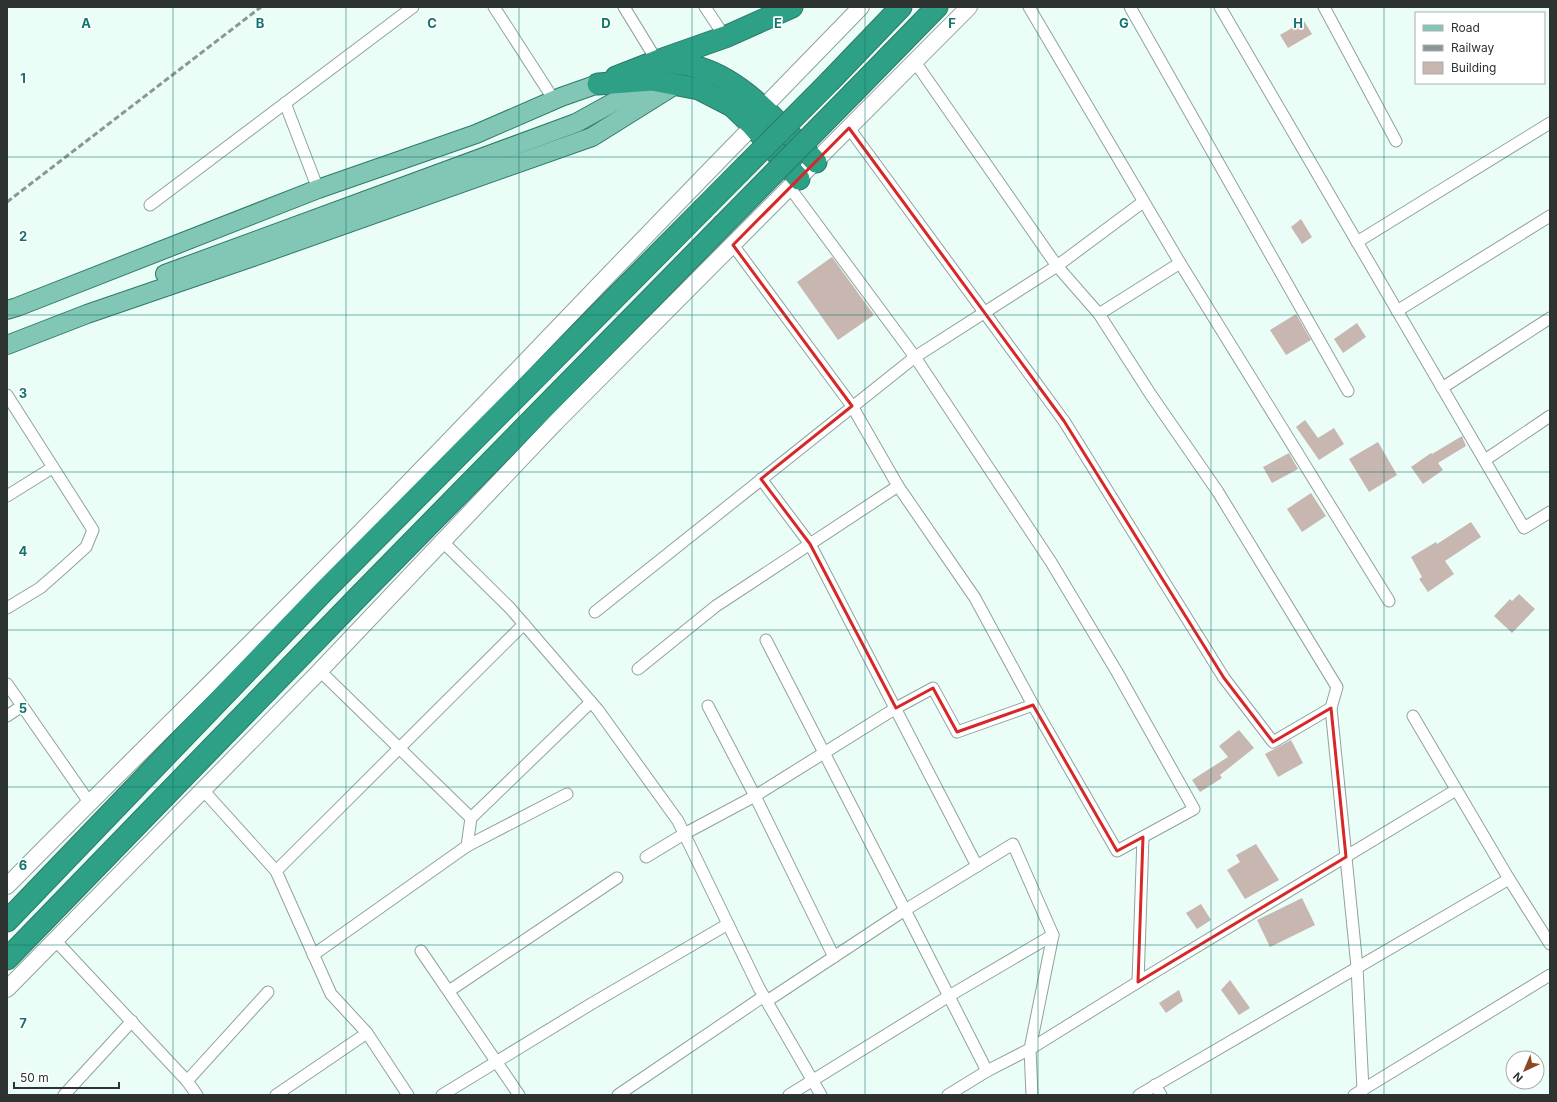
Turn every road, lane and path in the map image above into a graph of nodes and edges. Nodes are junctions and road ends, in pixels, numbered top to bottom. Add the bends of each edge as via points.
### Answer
1 (413, 7) edge
2 (494, 7) edge
3 (624, 7) edge
4 (705, 7) edge
5 (792, 7) edge
6 (861, 7) edge
7 (901, 7) edge
8 (937, 7) edge
9 (969, 7) edge
10 (1029, 7) edge
11 (1130, 7) edge
12 (1220, 7) edge
13 (1324, 7) edge
14 (724, 37) junction
15 (915, 62) junction
16 (654, 71) junction
17 (598, 84) joint
18 (675, 85) junction
19 (554, 100) junction
20 (285, 103) junction
21 (763, 108) junction
22 (1550, 123) edge
23 (753, 126) junction
24 (849, 128) junction
25 (1396, 141) dead end
26 (816, 162) junction
27 (794, 183) junction
28 (318, 189) junction
29 (1143, 202) junction
30 (150, 205) dead end
31 (1550, 216) edge
32 (1357, 242) junction
33 (733, 245) junction
34 (1180, 263) junction
35 (1057, 266) junction
36 (7, 310) edge
37 (1397, 311) junction
38 (985, 312) junction
39 (1099, 314) junction
40 (1550, 318) edge
41 (7, 333) edge
42 (7, 345) edge
43 (915, 357) junction
44 (1442, 388) junction
45 (1348, 391) dead end
46 (7, 395) edge
47 (852, 406) junction
48 (1550, 416) edge
49 (1485, 460) junction
50 (52, 468) junction
51 (761, 480) junction
52 (898, 486) junction
53 (7, 496) edge
54 (1550, 512) edge
55 (443, 542) junction
56 (810, 544) junction
57 (1389, 601) dead end
58 (7, 608) edge
59 (595, 612) dead end
60 (524, 624) junction
61 (766, 640) dead end
62 (638, 669) dead end
63 (320, 671) junction
64 (7, 684) edge
65 (591, 702) junction
66 (1033, 705) junction
67 (22, 706) junction
68 (708, 706) dead end
69 (896, 708) junction
70 (1331, 708) junction
71 (7, 716) edge
72 (1413, 716) dead end
73 (400, 748) junction
74 (823, 753) junction
75 (203, 790) junction
76 (1456, 790) junction
77 (567, 794) dead end
78 (755, 796) junction
79 (89, 802) junction
80 (471, 818) junction
81 (684, 834) junction
82 (1143, 837) junction
83 (467, 846) junction
84 (646, 857) dead end
85 (1346, 857) junction
86 (978, 866) junction
87 (276, 871) junction
88 (617, 878) dead end
89 (1509, 879) junction
90 (7, 886) edge
91 (905, 910) junction
92 (7, 921) edge
93 (728, 924) junction
94 (1053, 935) junction
95 (55, 940) junction
96 (1550, 944) edge
97 (421, 951) dead end
98 (313, 955) junction
99 (834, 957) junction
100 (7, 959) edge
101 (1356, 967) junction
102 (1550, 975) edge
103 (1138, 982) junction
104 (7, 989) edge
105 (449, 991) junction
106 (268, 992) dead end
107 (949, 996) junction
108 (766, 998) junction
109 (132, 1021) junction
110 (367, 1033) junction
111 (1030, 1049) junction
112 (496, 1062) junction
113 (987, 1071) junction
114 (812, 1080) junction
115 (188, 1081) junction
116 (1155, 1085) junction
117 (1359, 1092) edge
118 (64, 1095) edge
119 (197, 1095) edge
120 (276, 1095) edge
121 (408, 1095) edge
122 (442, 1095) edge
123 (519, 1095) edge
124 (618, 1095) edge
125 (789, 1095) edge
126 (822, 1095) edge
127 (948, 1095) edge
128 (1032, 1095) edge
129 (1139, 1095) edge
130 (1161, 1095) edge

1 - 20 street
2 - 19 street
3 - 16 street
4 - 14 street
5 - 14 highway
6 - 21 street
7 - 92 highway, bridge via 832,80 324,591
8 - 100 highway, bridge
9 - 15 street
10 - 29 street
11 - 45 street
12 - 32 street
13 - 25 street
14 - 16 highway
15 - 24 street
15 - 35 street
16 - 17 highway
16 - 18 highway
16 - 21 highway via 699,67 719,75
16 - 41 main road via 576,123
17 - 19 main road
18 - 23 highway via 699,89 732,106
18 - 42 main road via 592,137 87,314
19 - 28 main road via 476,134
20 - 28 street
20 - 30 street
21 - 23 street
21 - 26 highway
22 - 32 street
23 - 27 highway
23 - 79 street via 383,509
24 - 26 street
24 - 38 street
26 - 27 street
27 - 33 street
27 - 43 street
28 - 36 main road
29 - 34 street
29 - 35 street
31 - 37 street
32 - 37 street
33 - 47 street
33 - 55 street via 555,423
34 - 39 street
34 - 57 street
35 - 38 street
35 - 39 street
37 - 44 street
38 - 43 street
38 - 70 street via 1064,421 1224,678 1273,742
39 - 70 street via 1218,492 1337,687
40 - 44 street
43 - 47 street
43 - 82 street via 1051,562 1117,672 1194,809
44 - 49 street
46 - 50 street
47 - 51 street
47 - 52 street
48 - 49 street
49 - 54 street via 1524,528
50 - 53 street
50 - 58 street via 93,530 86,547 64,567 40,588
51 - 56 street
51 - 59 street
52 - 56 street
52 - 66 street via 975,598
55 - 60 street
55 - 63 street
56 - 62 street via 716,606
56 - 69 street
60 - 65 street
60 - 73 street
61 - 74 street
63 - 73 street
63 - 75 street
64 - 67 street
65 - 80 street
65 - 81 street via 678,821
66 - 69 street via 958,732 933,688
66 - 82 street via 1117,851
67 - 71 street
67 - 79 street
68 - 78 street
69 - 74 street
69 - 86 street
70 - 85 street
72 - 76 street
73 - 80 street
73 - 87 street
74 - 78 street
74 - 91 street
75 - 87 street
75 - 95 street
76 - 85 street
76 - 89 street
77 - 83 street
78 - 81 street
78 - 99 street
79 - 90 street
80 - 83 street
81 - 84 street
81 - 93 street
82 - 103 street
83 - 98 street
85 - 101 street
85 - 103 street
86 - 91 street
86 - 94 street via 1013,844
87 - 98 street
88 - 105 street
89 - 96 street
89 - 101 street
91 - 99 street
91 - 107 street
93 - 108 street
93 - 112 street
94 - 107 street
94 - 111 street
95 - 104 street
95 - 109 street
97 - 105 street
98 - 110 street via 331,994
99 - 108 street
101 - 116 street
101 - 117 street
102 - 117 street
103 - 111 street
105 - 112 street
106 - 115 street
107 - 113 street
107 - 114 street
108 - 114 street
108 - 124 street
109 - 115 street
109 - 118 street
110 - 120 street
110 - 121 street
111 - 113 street
111 - 128 street
112 - 122 street
112 - 123 street
113 - 127 street
114 - 125 street
114 - 126 street
115 - 119 street
116 - 129 street
116 - 130 street

